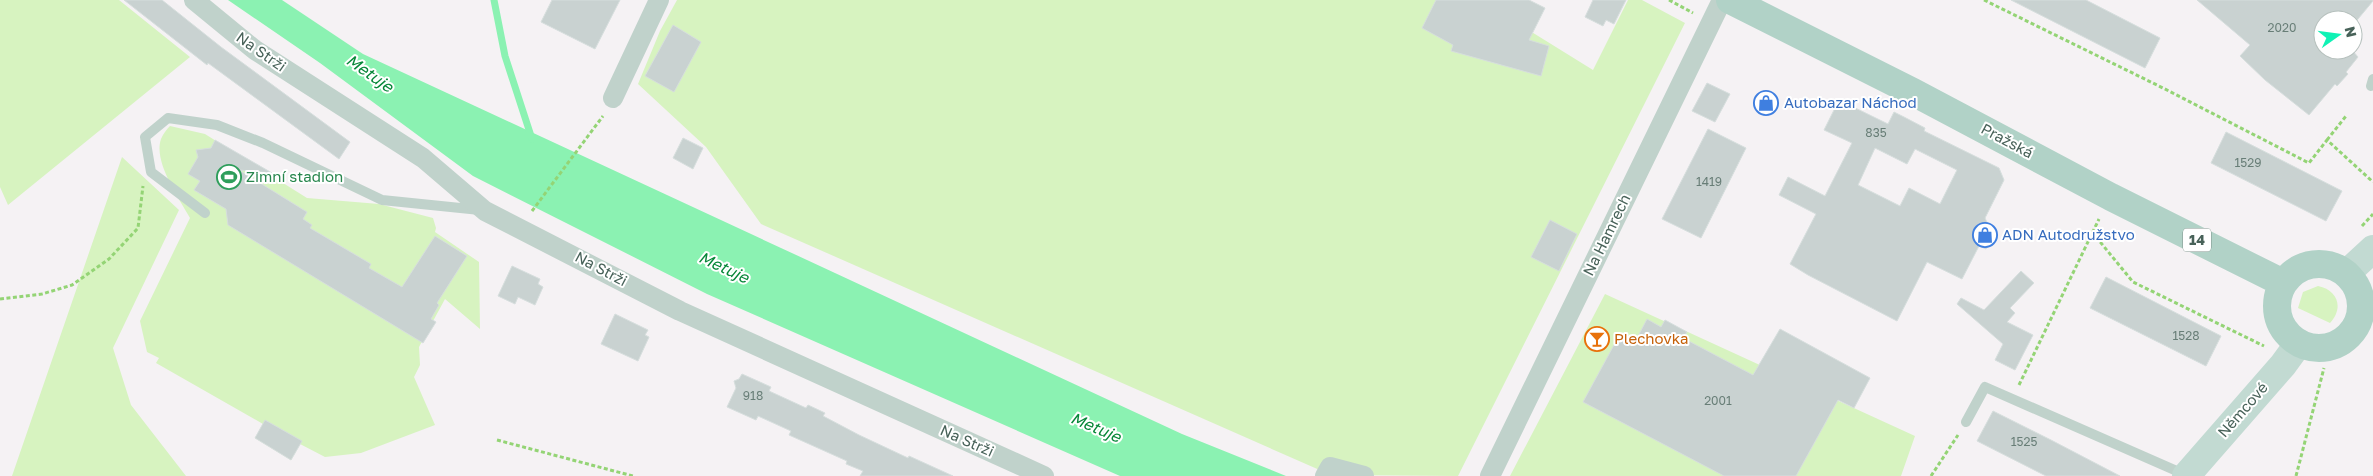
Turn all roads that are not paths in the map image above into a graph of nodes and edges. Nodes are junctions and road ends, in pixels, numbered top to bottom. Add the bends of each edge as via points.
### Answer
1 (194, 0) edge
2 (659, 0) edge
3 (1722, 0) edge
4 (1730, 0) edge
5 (612, 98) dead end
6 (485, 211) junction
7 (205, 213) dead end
8 (2366, 238) edge
9 (2346, 274) junction
10 (2283, 283) junction
11 (2364, 332) edge
12 (2298, 343) junction
13 (1966, 422) road end
14 (1491, 473) edge
15 (1044, 476) edge
16 (1325, 476) edge
17 (1364, 476) edge
18 (2186, 476) edge

1 - 6 street, Na Strži via 255,50 423,158
2 - 5 street
3 - 14 street, Na Hamrech
4 - 10 main road, Pražská / 14
6 - 7 lane via 382,200 263,143 217,125 168,118 144,136 151,172
6 - 15 street, Na Strži via 680,311
8 - 9 street
9 - 10 main road via 2331,265 2313,264 2291,274
9 - 11 main road via 2355,282 2362,305
10 - 12 main road via 2277,304 2278,316 2289,336
11 - 12 main road via 2324,348
12 - 18 street, Němcové via 2283,365
13 - 18 lane via 1985,387
16 - 17 street via 1330,467

